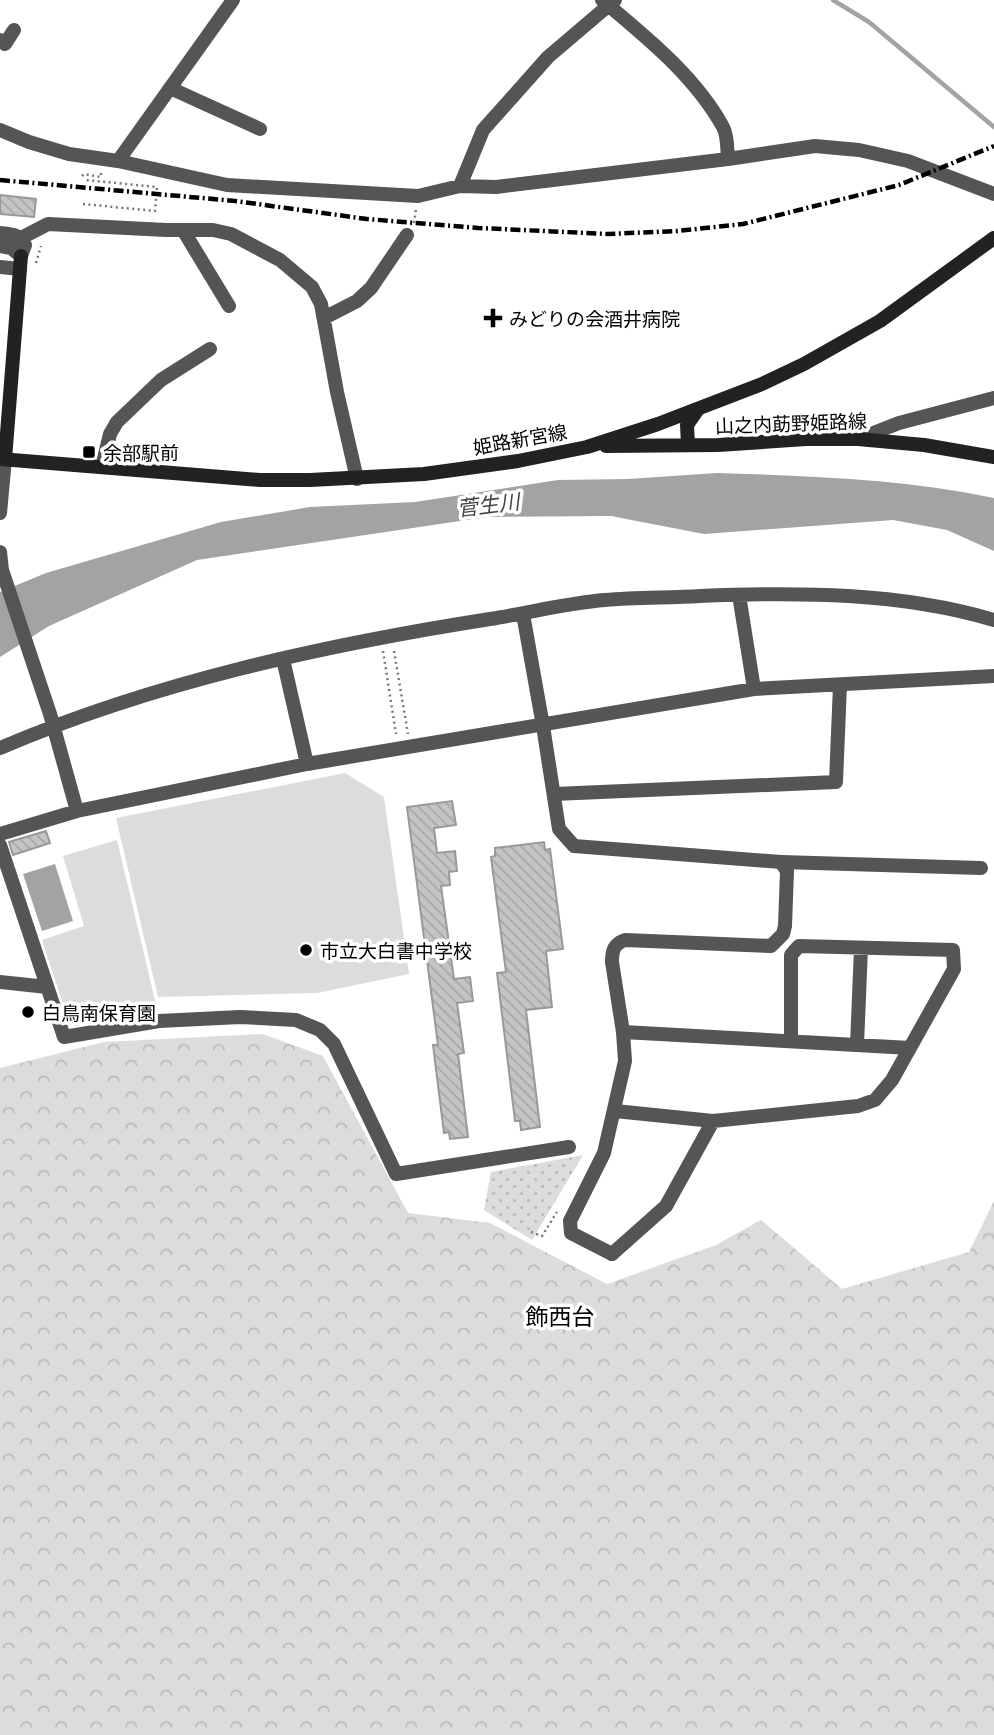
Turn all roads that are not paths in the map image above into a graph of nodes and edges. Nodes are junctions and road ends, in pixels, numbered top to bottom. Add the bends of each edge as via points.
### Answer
1 (233, 0) edge
2 (609, 2) edge
3 (14, 30) dead end
4 (0, 40) edge
5 (170, 88) junction
6 (260, 129) dead end
7 (0, 130) edge
8 (728, 159) junction
9 (118, 161) junction
10 (460, 186) junction
11 (994, 194) edge
12 (183, 230) junction
13 (0, 233) edge
14 (407, 235) road end
15 (21, 238) junction
16 (994, 238) edge
17 (0, 246) edge
18 (20, 262) junction
19 (0, 267) edge
20 (229, 306) dead end
21 (324, 318) junction
22 (210, 349) dead end
23 (994, 398) edge
24 (699, 408) junction
25 (859, 439) junction
26 (688, 445) junction
27 (587, 447) junction
28 (994, 457) edge
29 (3, 459) edge
30 (102, 467) junction
31 (357, 478) junction
32 (0, 513) edge
33 (0, 552) edge
34 (2, 573) edge
35 (738, 595) junction
36 (523, 614) junction
37 (994, 620) edge
38 (283, 659) junction
39 (994, 677) edge
40 (839, 685) junction
41 (754, 690) junction
42 (51, 720) junction
43 (543, 726) junction
44 (0, 748) edge
45 (307, 764) junction
46 (554, 794) junction
47 (78, 811) junction
48 (0, 834) edge
49 (0, 845) edge
50 (781, 862) junction
51 (981, 867) dead end
52 (861, 948) junction
53 (0, 982) edge
54 (47, 987) junction
55 (623, 1032) junction
56 (791, 1041) junction
57 (857, 1045) junction
58 (910, 1048) junction
59 (615, 1111) junction
60 (713, 1121) junction
61 (569, 1147) dead end

1 - 5 street
2 - 8 street via 688,79 724,129
2 - 10 street via 548,57 483,130
3 - 4 street via 5,44
5 - 6 street
5 - 9 street
7 - 9 street via 69,154
8 - 10 street via 496,187
8 - 11 street via 815,146 859,150 908,160
9 - 10 street via 227,186 418,196
12 - 15 street via 48,224
12 - 20 street
12 - 21 street via 231,234 280,260 312,286
13 - 15 street
14 - 21 street via 371,288
15 - 18 street
16 - 24 main road, 姫路新宮線 via 869,327 804,364
17 - 18 street via 11,248
18 - 19 street
18 - 29 main road
21 - 31 street
22 - 30 street via 161,380 117,422
23 - 25 street
24 - 26 main road via 687,425
24 - 27 main road, 姫路新宮線
25 - 26 main road, 山之内莇野姫路線
25 - 28 main road, 山之内莇野姫路線
26 - 27 main road, 山之内莇野姫路線
27 - 31 main road, 姫路新宮線 via 449,471
29 - 30 main road, 姫路新宮線
29 - 32 street
30 - 31 main road, 姫路新宮線 via 260,480
33 - 34 street
34 - 42 street
35 - 36 street via 603,600
35 - 37 street via 836,594 955,608
35 - 41 street
36 - 38 street via 386,636
36 - 43 street
38 - 42 street
38 - 45 street
39 - 40 street
40 - 41 street
40 - 46 street via 836,782
41 - 43 street
42 - 44 street
42 - 47 street
43 - 45 street
43 - 46 street
45 - 47 street
46 - 50 street via 559,829 574,846
47 - 48 street
49 - 54 street
50 - 51 street
50 - 55 street via 787,871 785,926 771,946 617,943 612,962
52 - 56 street via 799,946 791,955
52 - 57 street
52 - 58 street via 953,950 954,969
53 - 54 street
54 - 61 street via 64,1037 159,1021 240,1017 296,1020 320,1030 334,1044 396,1174
55 - 56 street
55 - 59 street via 625,1061
56 - 57 street
57 - 58 street
58 - 60 street via 875,1100 858,1106
59 - 60 street
59 - 60 street via 604,1153 570,1221 571,1233 612,1254 666,1206

